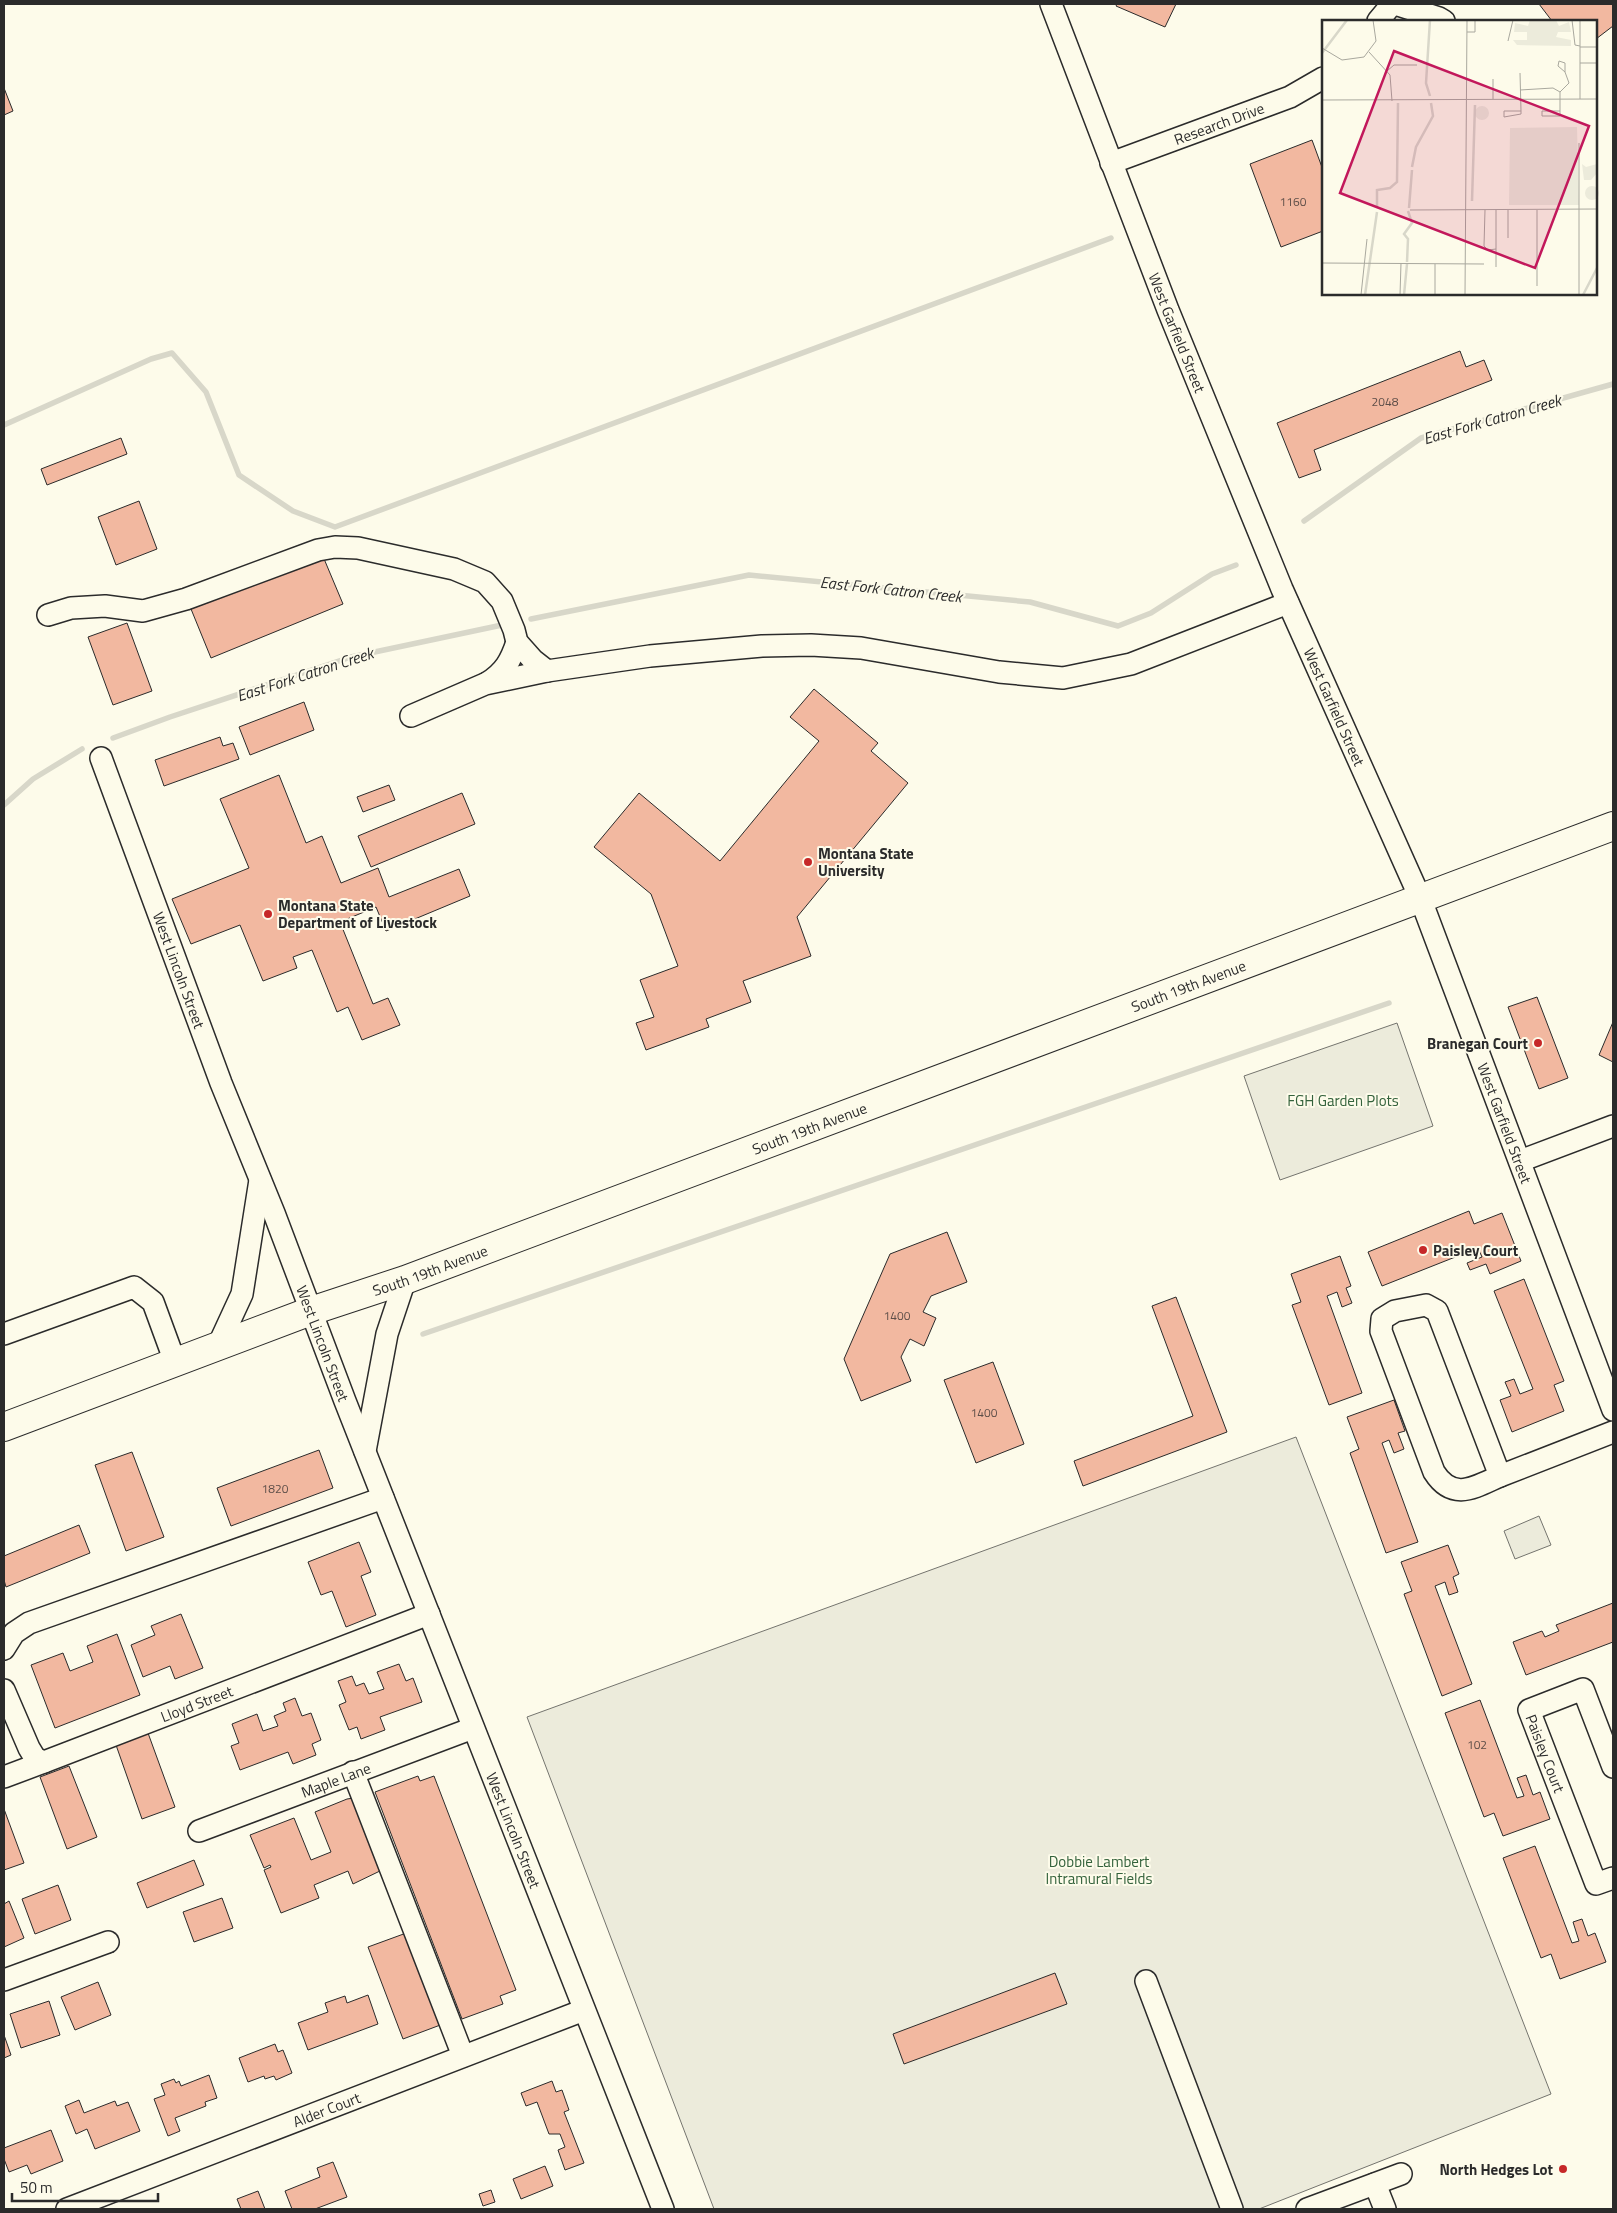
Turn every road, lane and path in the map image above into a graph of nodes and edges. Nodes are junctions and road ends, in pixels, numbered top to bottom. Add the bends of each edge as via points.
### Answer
1 (1051, 4) edge
2 (1394, 4) edge
3 (1379, 20) edge
4 (1442, 20) edge
5 (1322, 79) edge
6 (1111, 163) junction
7 (1288, 603) junction
8 (48, 615) dead end
9 (517, 642) junction
10 (547, 671) junction
11 (485, 684) junction
12 (411, 716) dead end
13 (101, 758) dead end
14 (1613, 826) edge
15 (1422, 900) junction
16 (1613, 1126) edge
17 (1520, 1161) junction
18 (260, 1180) junction
19 (406, 1280) junction
20 (312, 1311) junction
21 (4, 1334) edge
22 (218, 1346) junction
23 (175, 1362) junction
24 (1613, 1410) edge
25 (4, 1426) edge
26 (1613, 1432) edge
27 (365, 1451) junction
28 (1500, 1476) junction
29 (383, 1498) junction
30 (429, 1614) junction
31 (4, 1649) edge
32 (4, 1690) edge
33 (473, 1728) junction
34 (44, 1762) junction
35 (1613, 1767) edge
36 (353, 1772) junction
37 (4, 1778) edge
38 (199, 1831) dead end
39 (1613, 1878) edge
40 (108, 1942) dead end
41 (4, 1980) edge
42 (1146, 1981) dead end
43 (584, 2010) junction
44 (463, 2056) junction
45 (1401, 2174) dead end
46 (1375, 2184) junction
47 (67, 2209) edge
48 (663, 2209) edge
49 (1232, 2209) edge
50 (1307, 2209) edge
51 (1385, 2209) edge

1 - 6 street, West Garfield Street
2 - 3 street
2 - 4 street
5 - 6 street, Research Drive via 1290,97
6 - 7 street, West Garfield Street
7 - 10 street via 1131,664 1064,678 999,672 861,648 811,645 710,649
7 - 15 street, West Garfield Street
8 - 9 street via 71,608 105,606 144,612 318,550 358,548 454,569 484,582 502,601
9 - 10 street
9 - 11 street via 509,664
10 - 11 street
11 - 12 street
13 - 18 street, West Lincoln Street
14 - 15 main road, South 19th Avenue
15 - 17 street, West Garfield Street
15 - 19 main road, South 19th Avenue
16 - 17 street
17 - 24 street, West Garfield Street
18 - 20 street, West Lincoln Street
18 - 22 street via 242,1294
19 - 20 main road, South 19th Avenue
19 - 27 street, West Lincoln Street via 387,1334
20 - 22 main road, South 19th Avenue
20 - 27 street, West Lincoln Street
21 - 23 street via 134,1287 153,1302
22 - 23 main road, South 19th Avenue
23 - 25 main road, South 19th Avenue
26 - 28 street
27 - 29 street, West Lincoln Street
28 - 28 street via 1470,1489 1455,1490 1442,1484 1434,1472 1386,1347 1381,1331 1382,1319 1411,1306 1426,1305 1436,1310
29 - 30 street, West Lincoln Street
29 - 31 street via 29,1623 14,1633
30 - 33 street, West Lincoln Street
30 - 34 street, Lloyd Street
32 - 34 street via 28,1748 35,1758
33 - 36 street, Maple Lane
33 - 43 street, West Lincoln Street
34 - 37 street, Lloyd Street
35 - 39 street, Paisley Court via 1584,1689 1529,1710 1596,1884
36 - 38 street, Maple Lane
36 - 44 street
40 - 41 street
42 - 49 street
43 - 44 street, Alder Court
43 - 48 street, West Lincoln Street
44 - 47 street, Alder Court
45 - 46 street
46 - 50 street
46 - 51 street

